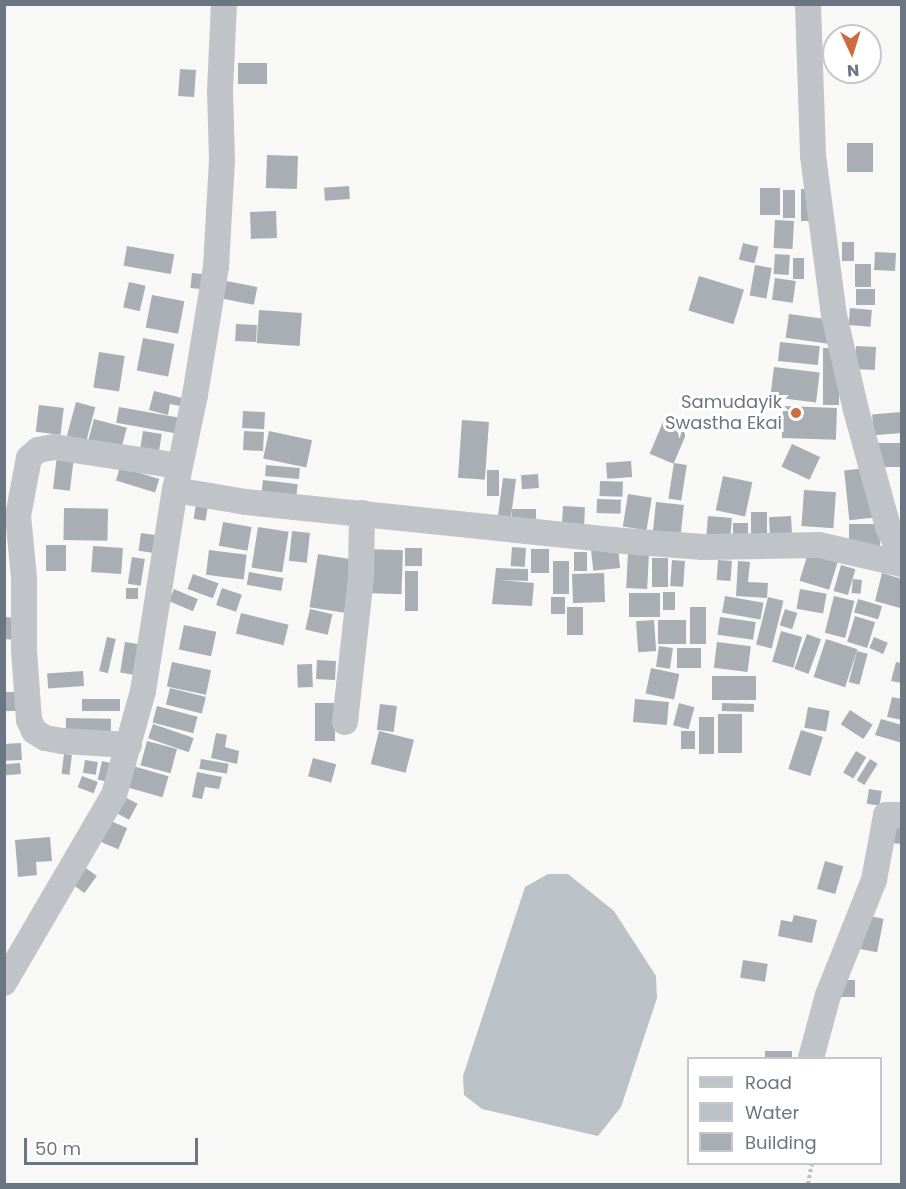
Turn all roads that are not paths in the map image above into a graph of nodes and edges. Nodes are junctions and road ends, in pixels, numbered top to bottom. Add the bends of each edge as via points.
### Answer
1 (224, 4) edge
2 (808, 4) edge
3 (177, 478) junction
4 (362, 513) junction
5 (902, 557) edge
6 (902, 564) edge
7 (345, 722) dead end
8 (129, 745) junction
9 (902, 815) edge
10 (4, 983) edge
11 (812, 1057) edge

1 - 3 street via 216,267
2 - 5 street via 813,156 834,315 879,495
3 - 4 street via 246,502
3 - 8 street via 143,691
3 - 8 street via 54,447 38,450 29,458 18,516 29,720 34,731 62,741
4 - 6 street via 691,546 819,545
4 - 7 street via 361,578
8 - 10 street via 114,795
9 - 11 street via 886,815 874,880 828,995

